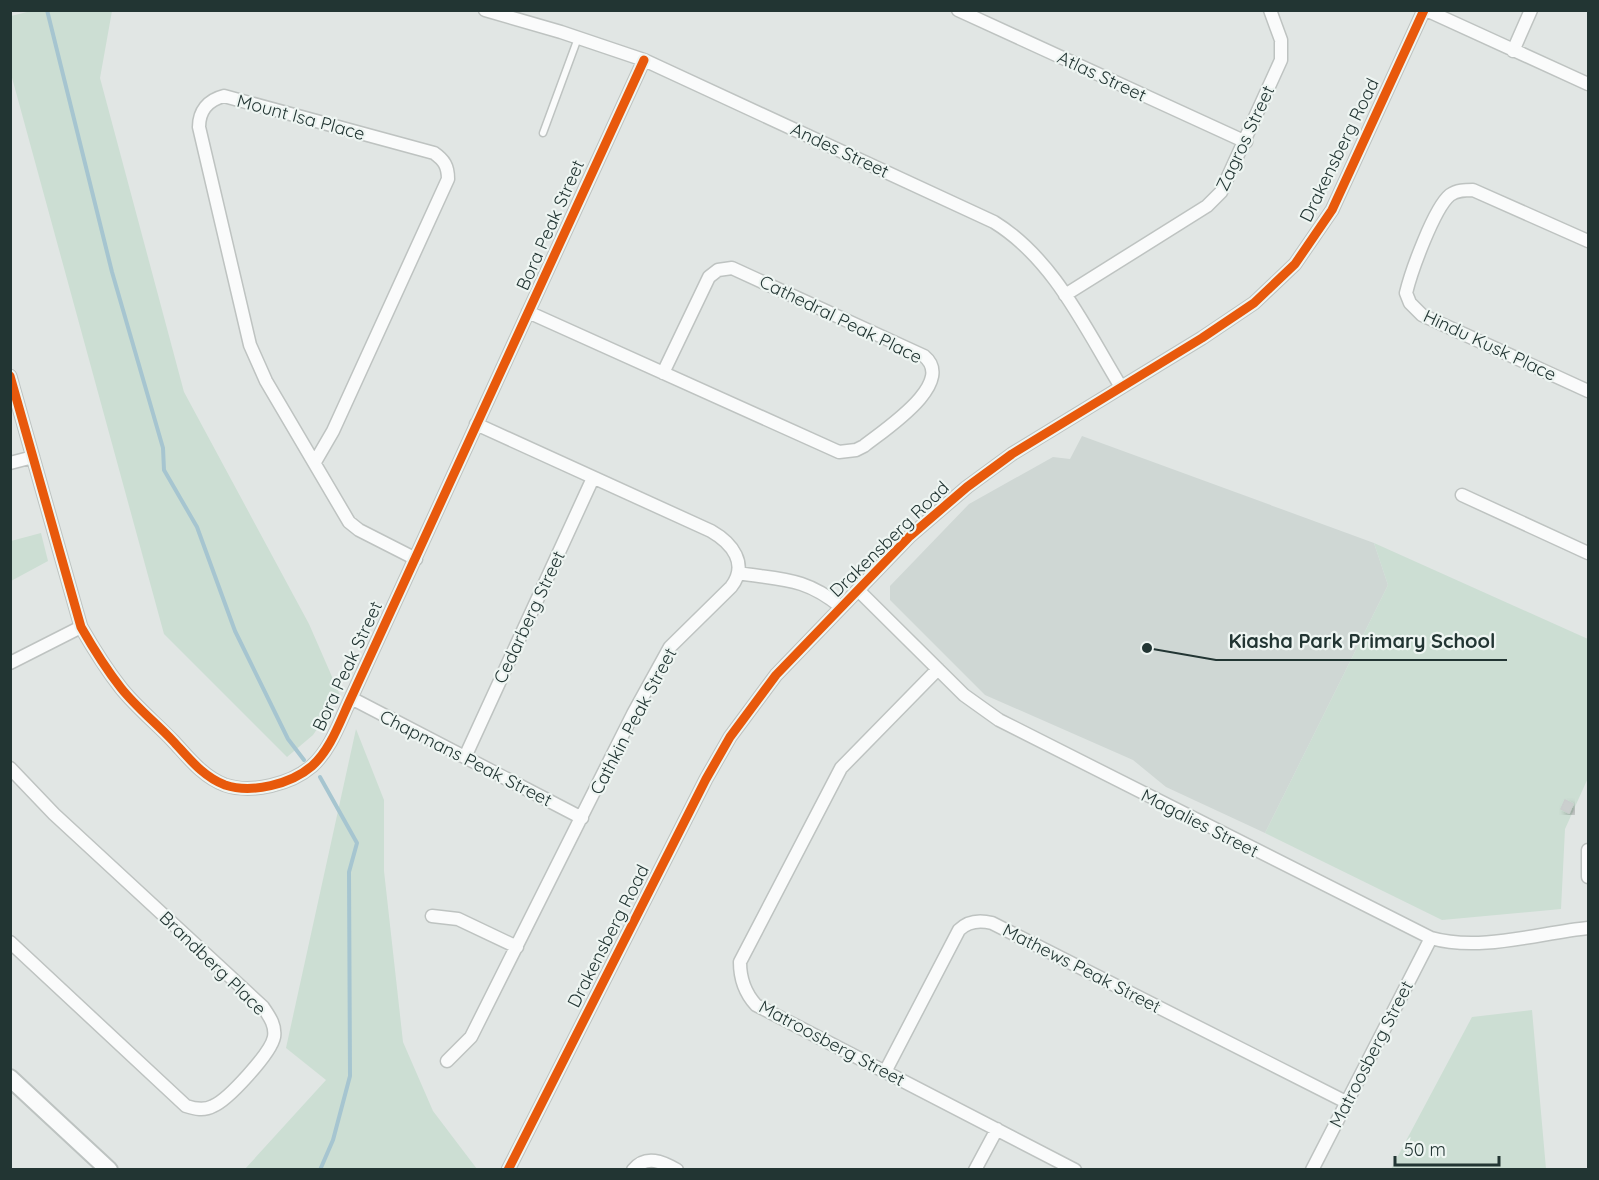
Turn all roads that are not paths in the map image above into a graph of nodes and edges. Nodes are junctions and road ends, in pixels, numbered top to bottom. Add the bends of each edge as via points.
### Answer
1 (485, 10) edge
2 (958, 10) edge
3 (1270, 10) edge
4 (1425, 10) edge
5 (1531, 10) edge
6 (578, 38) junction
7 (1513, 51) junction
8 (644, 60) junction
9 (1588, 84) edge
10 (543, 133) dead end
11 (1246, 142) junction
12 (1588, 241) edge
13 (1065, 295) junction
14 (528, 312) junction
15 (663, 373) junction
16 (10, 376) edge
17 (1121, 387) junction
18 (1588, 391) edge
19 (476, 424) junction
20 (33, 457) junction
21 (315, 462) junction
22 (10, 464) edge
23 (593, 478) junction
24 (1462, 495) dead end
25 (1588, 553) edge
26 (416, 559) junction
27 (738, 573) junction
28 (858, 590) junction
29 (841, 607) junction
30 (81, 627) junction
31 (10, 663) edge
32 (938, 669) junction
33 (351, 698) junction
34 (465, 757) junction
35 (10, 768) edge
36 (582, 818) junction
37 (1588, 850) edge
38 (1588, 878) edge
39 (432, 916) dead end
40 (1588, 927) edge
41 (1431, 938) junction
42 (10, 942) edge
43 (517, 947) junction
44 (447, 1061) dead end
45 (885, 1072) junction
46 (10, 1078) edge
47 (1346, 1102) junction
48 (997, 1129) junction
49 (109, 1170) edge
50 (508, 1170) edge
51 (633, 1170) edge
52 (677, 1170) edge
53 (975, 1170) edge
54 (1075, 1170) edge
55 (1312, 1170) edge

1 - 6 street, Andes Street
2 - 11 street, Atlas Street
3 - 11 street, Zagros Street via 1283,52
4 - 7 street
4 - 17 street, Drakensberg Road via 1332,210 1294,264 1254,303
5 - 7 street
6 - 8 street, Andes Street
6 - 10 lane
7 - 9 street
8 - 13 street, Andes Street via 994,222 1031,250
8 - 14 street, Bora Peak Street
11 - 13 street, Zagros Street via 1230,180 1215,200
12 - 18 street, Hindu Kusk Place via 1473,190 1462,190 1450,196 1432,225 1406,293 1422,315
13 - 17 street, Andes Street
14 - 15 street, Cathedral Peak Place
14 - 19 street, Bora Peak Street
15 - 15 street, Cathedral Peak Place via 839,452 864,446 927,392 933,376 931,364 924,356 732,268 718,270 709,277
16 - 20 street, Bora Peak Street
17 - 28 street, Drakensberg Road via 1012,454 967,487 910,536
19 - 23 street
19 - 26 street, Bora Peak Street
20 - 22 street
20 - 30 street, Bora Peak Street
21 - 21 street, Mount Isa Place via 266,381 250,345 199,127 202,112 213,99 224,96 434,153 445,161 448,172 432,216
21 - 26 street, Mount Isa Place via 349,522
23 - 27 street via 727,540 738,560
23 - 34 street, Cedarberg Street
24 - 25 street
26 - 33 street, Bora Peak Street
27 - 29 street via 802,583 822,591
27 - 36 street, Cathkin Peak Street via 731,587 670,647
28 - 29 street, Drakensberg Road
28 - 32 street, Magalies Street
29 - 50 street, Drakensberg Road via 776,675 730,737
30 - 31 street
30 - 33 street, Bora Peak Street via 123,690 201,770 237,788 267,786 304,771 328,745
32 - 41 street, Magalies Street via 964,695 999,720
32 - 45 street, Matroosberg Street via 841,768 740,962 746,991 756,1005
33 - 34 street, Chapmans Peak Street
34 - 36 street, Chapmans Peak Street
35 - 42 street, Brandberg Place via 54,814 263,1007 272,1021 274,1038 266,1053 225,1098 206,1109 186,1106
36 - 43 street, Cathkin Peak Street
37 - 38 street
39 - 43 street via 458,919
40 - 41 street, Magalies Street via 1479,942
41 - 47 street, Matroosberg Street
43 - 44 street, Cathkin Peak Street via 471,1037
45 - 47 street, Mathews Peak Street via 958,930 983,921
45 - 48 street, Matroosberg Street
46 - 49 street
47 - 55 street, Matroosberg Street
48 - 53 street
48 - 54 street, Matroosberg Street
51 - 52 street via 651,1161 661,1161

